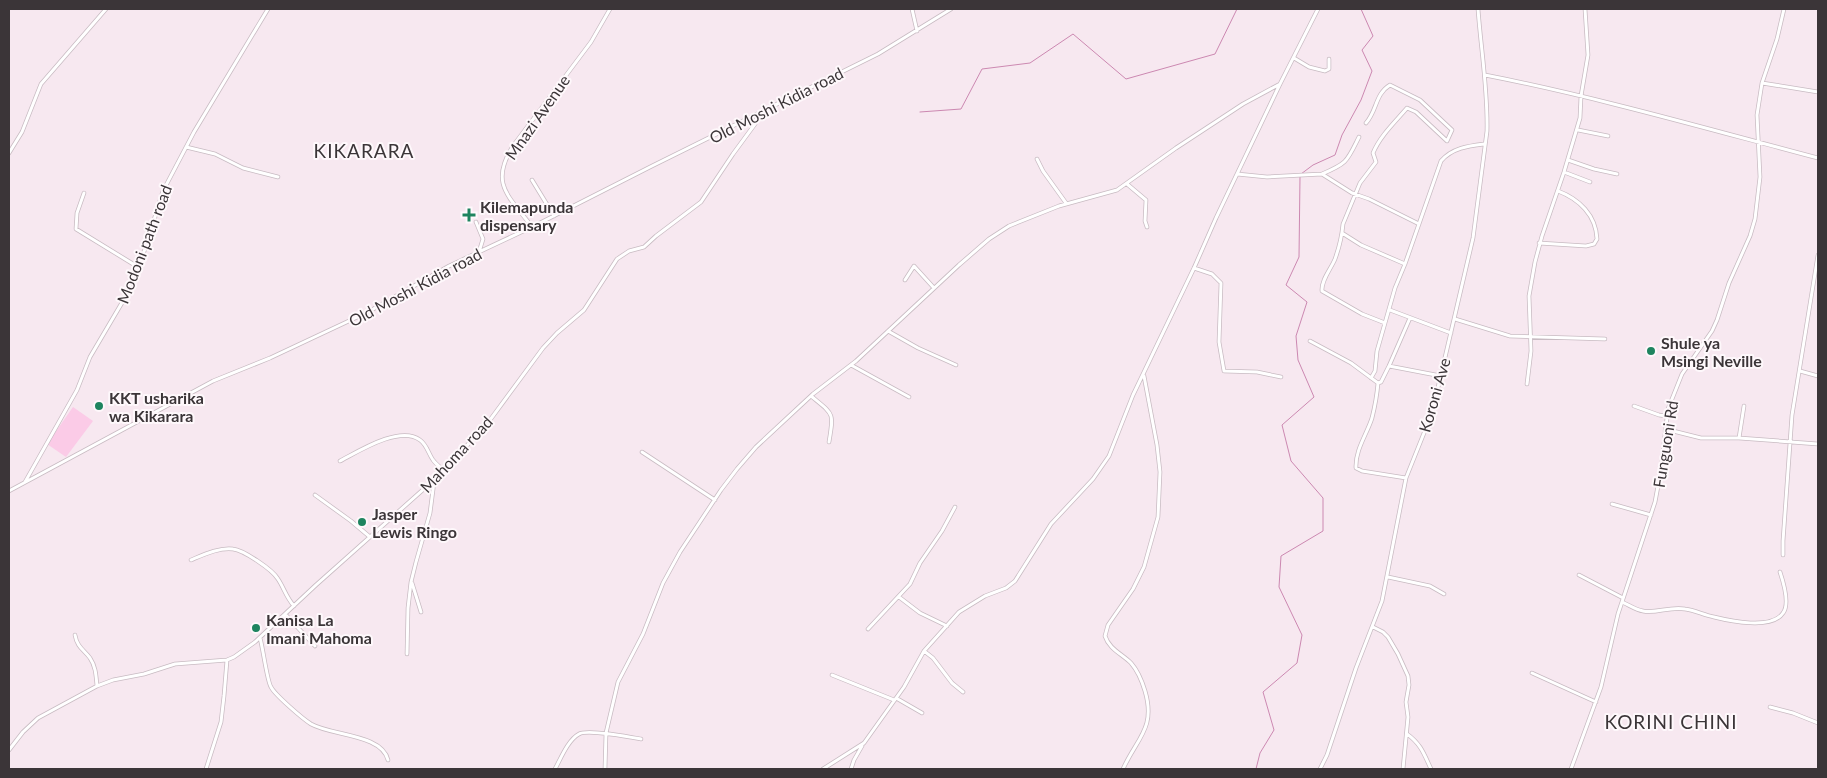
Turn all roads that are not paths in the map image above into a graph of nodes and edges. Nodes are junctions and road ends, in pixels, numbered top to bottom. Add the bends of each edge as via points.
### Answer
1 (106, 9) edge
2 (268, 9) edge
3 (610, 9) edge
4 (912, 9) edge
5 (951, 9) edge
6 (1318, 9) edge
7 (1478, 9) edge
8 (1585, 9) edge
9 (1784, 9) edge
10 (917, 31) junction
11 (1294, 58) junction
12 (1329, 59) dead end
13 (1485, 75) junction
14 (1762, 83) junction
15 (1280, 84) junction
16 (1818, 92) edge
17 (1581, 96) junction
18 (758, 114) junction
19 (1366, 123) dead end
20 (1578, 130) junction
21 (1608, 136) dead end
22 (1359, 137) dead end
23 (1757, 143) junction
24 (1484, 144) junction
25 (186, 147) junction
26 (9, 153) edge
27 (1818, 158) edge
28 (1037, 159) dead end
29 (1568, 160) junction
30 (1564, 172) junction
31 (1237, 174) junction
32 (1322, 174) junction
33 (1617, 174) dead end
34 (278, 177) dead end
35 (532, 180) dead end
36 (1590, 182) dead end
37 (1127, 184) junction
38 (1558, 191) junction
39 (84, 193) dead end
40 (1356, 194) junction
41 (1066, 204) junction
42 (554, 216) junction
43 (476, 222) dead end
44 (1419, 224) junction
45 (532, 227) junction
46 (1147, 227) dead end
47 (1342, 233) junction
48 (1539, 243) junction
49 (479, 253) junction
50 (1818, 255) edge
51 (1405, 264) junction
52 (138, 267) junction
53 (1194, 268) junction
54 (905, 280) dead end
55 (934, 288) junction
56 (1390, 310) junction
57 (1410, 318) junction
58 (1455, 319) junction
59 (1385, 324) junction
60 (888, 332) junction
61 (1451, 333) junction
62 (1531, 336) junction
63 (1605, 339) dead end
64 (1310, 341) dead end
65 (851, 365) junction
66 (956, 365) dead end
67 (1389, 366) junction
68 (1800, 372) junction
69 (1144, 375) junction
70 (1282, 376) dead end
71 (1441, 376) junction
72 (1818, 376) edge
73 (1371, 378) junction
74 (1378, 383) junction
75 (1527, 384) dead end
76 (811, 396) junction
77 (909, 397) dead end
78 (1634, 406) dead end
79 (1744, 406) dead end
80 (1666, 416) junction
81 (1665, 431) junction
82 (1738, 438) junction
83 (829, 442) dead end
84 (1790, 443) junction
85 (1818, 444) edge
86 (642, 452) dead end
87 (340, 461) dead end
88 (444, 471) junction
89 (1406, 478) junction
90 (434, 481) junction
91 (25, 482) junction
92 (9, 491) edge
93 (315, 495) dead end
94 (715, 500) junction
95 (1612, 504) dead end
96 (954, 507) dead end
97 (1651, 515) junction
98 (370, 537) junction
99 (1783, 555) dead end
100 (191, 560) dead end
101 (1780, 572) dead end
102 (1579, 575) dead end
103 (1388, 577) junction
104 (411, 582) junction
105 (1444, 594) dead end
106 (899, 597) junction
107 (1623, 600) junction
108 (294, 606) junction
109 (421, 612) dead end
110 (285, 614) junction
111 (947, 626) junction
112 (1373, 627) junction
113 (868, 629) dead end
114 (75, 635) dead end
115 (260, 637) junction
116 (315, 646) dead end
117 (924, 651) junction
118 (407, 654) dead end
119 (226, 660) junction
120 (1532, 673) dead end
121 (832, 675) dead end
122 (97, 686) junction
123 (963, 692) dead end
124 (895, 699) junction
125 (1596, 702) junction
126 (1770, 707) dead end
127 (922, 713) dead end
128 (1818, 723) edge
129 (606, 733) junction
130 (1407, 734) junction
131 (641, 739) dead end
132 (864, 743) junction
133 (9, 750) edge
134 (388, 760) dead end
135 (206, 769) edge
136 (555, 769) edge
137 (605, 769) edge
138 (823, 769) edge
139 (852, 769) edge
140 (1123, 769) edge
141 (1320, 769) edge
142 (1402, 769) edge
143 (1431, 769) edge
144 (1571, 769) edge

1 - 26 street via 41,84 22,132
2 - 25 street, Modoni path road
3 - 45 street, Mnazi Avenue via 591,42 513,146 504,163 502,183
4 - 10 street
5 - 10 street, Old Moshi Kidia road
6 - 11 street
7 - 13 street, Koroni Ave
8 - 17 street via 1588,55
9 - 14 street, Funguoni Rd
10 - 18 street, Old Moshi Kidia road
11 - 12 street via 1325,71 1329,69
11 - 15 street
13 - 17 street
13 - 24 street, Koroni Ave via 1488,107
14 - 16 street
14 - 23 street, Funguoni Rd
15 - 31 street
15 - 37 street via 1243,104
17 - 20 street
17 - 23 street
18 - 42 street, Old Moshi Kidia road
18 - 88 street, Mahoma road via 755,124 701,202 644,247 617,259 584,310 543,348 490,420
19 - 40 street via 1379,96 1390,85 1420,100 1452,130 1448,141 1416,112 1407,108 1375,148 1376,162 1364,176
20 - 21 street
20 - 29 street
22 - 32 street via 1347,161
23 - 27 street
23 - 80 street, Funguoni Rd via 1760,177 1752,229 1712,331 1682,374
24 - 44 street via 1454,150 1441,161
24 - 58 street, Koroni Ave via 1477,218
25 - 34 street via 215,154 242,168
25 - 52 street, Modoni path road via 163,191
28 - 41 street
29 - 30 street
29 - 33 street
30 - 36 street
30 - 38 street
31 - 32 street via 1268,177
31 - 53 street
32 - 40 street
35 - 42 street
37 - 41 street via 1111,192
37 - 46 street via 1146,200
38 - 48 street
38 - 48 street via 1575,198 1588,212 1597,235 1596,242 1592,246
39 - 52 street via 76,229
40 - 44 street
40 - 47 street
41 - 55 street via 1023,220 994,236
42 - 45 street, Old Moshi Kidia road
43 - 49 street via 483,239
44 - 51 street
45 - 49 street, Old Moshi Kidia road
47 - 51 street
47 - 59 street via 1322,291
48 - 62 street via 1530,296
49 - 91 street, Old Moshi Kidia road via 368,312 213,381
50 - 68 street
51 - 56 street
52 - 91 street, Modoni path road via 123,301 90,357 77,390
53 - 69 street
53 - 70 street via 1212,274 1222,283 1219,342 1224,371
54 - 55 street via 916,266
55 - 60 street
56 - 57 street
56 - 59 street
57 - 61 street
57 - 67 street
58 - 61 street, Koroni Ave
58 - 62 street via 1502,334
59 - 73 street
60 - 65 street
60 - 66 street
61 - 71 street, Koroni Ave
62 - 63 street
62 - 75 street
64 - 73 street
65 - 76 street
65 - 77 street
67 - 71 street
67 - 74 street
68 - 72 street
68 - 84 street
69 - 111 street via 1130,401 1109,456 1093,479 1051,524 1015,581 969,604
69 - 140 street via 1160,472 1158,516 1144,567 1105,633 1108,644 1137,672 1147,701 1149,720
71 - 89 street, Koroni Ave via 1432,413
73 - 74 street
74 - 89 street via 1356,468
76 - 83 street via 832,414
76 - 94 street via 745,458
78 - 80 street
79 - 82 street
80 - 81 street, Funguoni Rd
81 - 82 street via 1700,438
81 - 97 street, Funguoni Rd via 1659,485
82 - 84 street
84 - 85 street
84 - 99 street
86 - 94 street
87 - 88 street via 380,441 406,436 421,441
88 - 90 street, Mahoma road
89 - 103 street, Koroni Ave
90 - 98 street, Mahoma road
90 - 104 street via 430,513
91 - 92 street, Old Moshi Kidia road
93 - 98 street
94 - 129 street via 680,552 664,583 618,682
95 - 97 street
96 - 106 street via 910,584
97 - 107 street, Funguoni Rd
98 - 108 street, Mahoma road
100 - 108 street via 227,549 239,551 275,575
101 - 107 street via 1785,587 1785,609 1772,620 1742,623 1685,609 1644,612
102 - 107 street
103 - 105 street via 1430,586
103 - 112 street, Koroni Ave
104 - 109 street
104 - 118 street
106 - 111 street via 920,613
106 - 113 street
107 - 125 street, Funguoni Rd
108 - 110 street, Mahoma road
110 - 115 street, Mahoma road
110 - 116 street
111 - 117 street
112 - 130 street via 1388,637 1408,676
112 - 141 street, Koroni Ave
114 - 122 street via 79,647 94,664
115 - 119 street, Mahoma road
115 - 134 street via 269,683 274,691 311,724 373,743 383,749
117 - 123 street
117 - 124 street
119 - 122 street, Mahoma road via 176,664
119 - 135 street via 221,722
120 - 125 street
121 - 124 street
122 - 133 street, Mahoma road via 38,718
124 - 127 street
124 - 132 street
125 - 144 street, Funguoni Rd
126 - 128 street
129 - 131 street
129 - 136 street via 579,733
129 - 137 street
130 - 142 street
130 - 143 street via 1418,743
132 - 138 street
132 - 139 street

